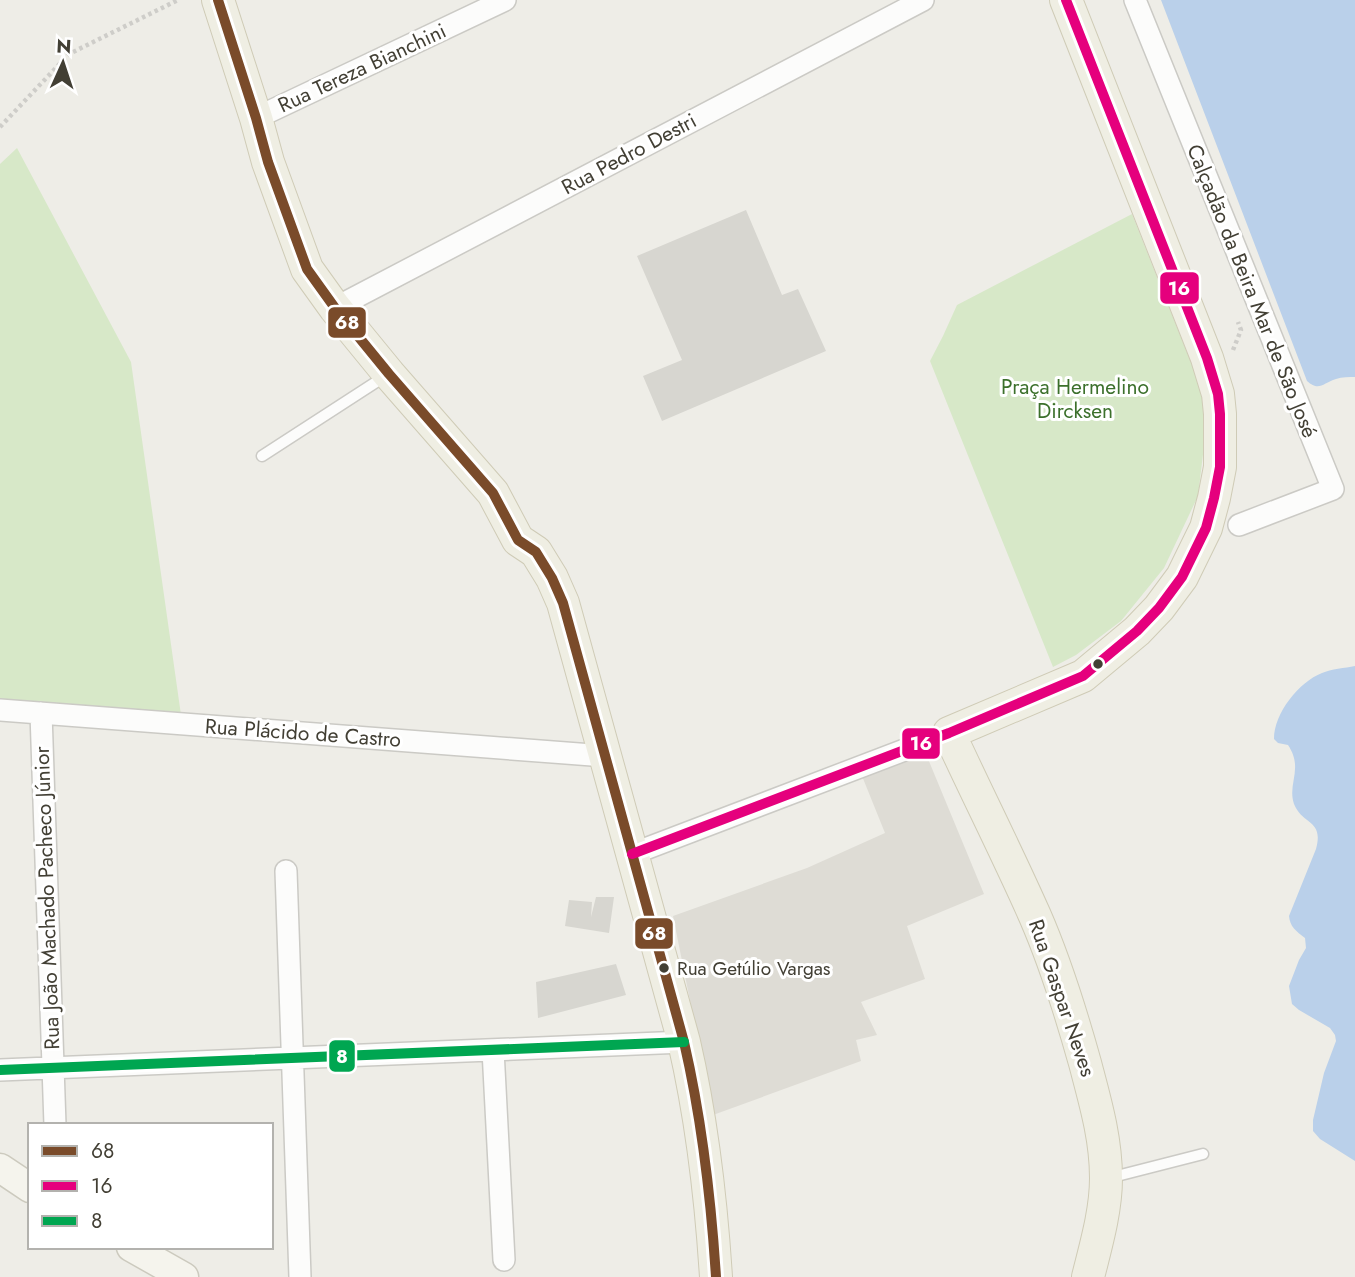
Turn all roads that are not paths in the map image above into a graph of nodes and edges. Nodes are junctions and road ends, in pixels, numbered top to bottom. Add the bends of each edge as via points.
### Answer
1 (218, 0) edge
2 (505, 0) edge
3 (923, 0) edge
4 (1066, 0) edge
5 (1135, 0) edge
6 (256, 118) junction
7 (335, 308) junction
8 (389, 374) junction
9 (262, 456) dead end
10 (1240, 525) dead end
11 (0, 710) edge
12 (41, 713) junction
13 (949, 733) junction
14 (605, 756) junction
15 (632, 854) junction
16 (286, 871) dead end
17 (684, 1042) junction
18 (493, 1050) junction
19 (292, 1058) junction
20 (53, 1068) junction
21 (0, 1070) edge
22 (55, 1123) edge
23 (1203, 1154) dead end
24 (0, 1168) edge
25 (1106, 1179) junction
26 (28, 1187) edge
27 (135, 1249) edge
28 (504, 1260) dead end
29 (184, 1277) edge
30 (300, 1277) edge
31 (716, 1277) edge
32 (1088, 1277) edge

1 - 6 main road
2 - 6 street, Rua Tereza Bianchini
3 - 7 street, Rua Pedro Destri
4 - 13 main road via 1207,358 1218,394 1220,467 1206,528 1182,577 1137,631 1083,676
5 - 10 street, Calçadão da Beira Mar de São José via 1333,489
6 - 7 main road via 307,269
7 - 8 main road
8 - 9 lane
8 - 14 main road via 493,493 518,540 536,552 552,578
11 - 12 street, Rua Plácido de Castro
12 - 14 street, Rua Plácido de Castro
12 - 20 street, Rua João Machado Pacheco Júnior
13 - 15 street
13 - 25 main road, Rua Gaspar Neves via 1036,917 1064,989 1096,1101 1105,1142
14 - 15 main road
15 - 17 main road
16 - 19 street
17 - 18 street
17 - 31 main road via 704,1151
18 - 19 street
18 - 28 street
19 - 20 street
19 - 30 street
20 - 21 street
20 - 22 street, Rua João Machado Pacheco Júnior
23 - 25 lane
24 - 26 street
25 - 32 main road, Rua Gaspar Neves
27 - 29 street

